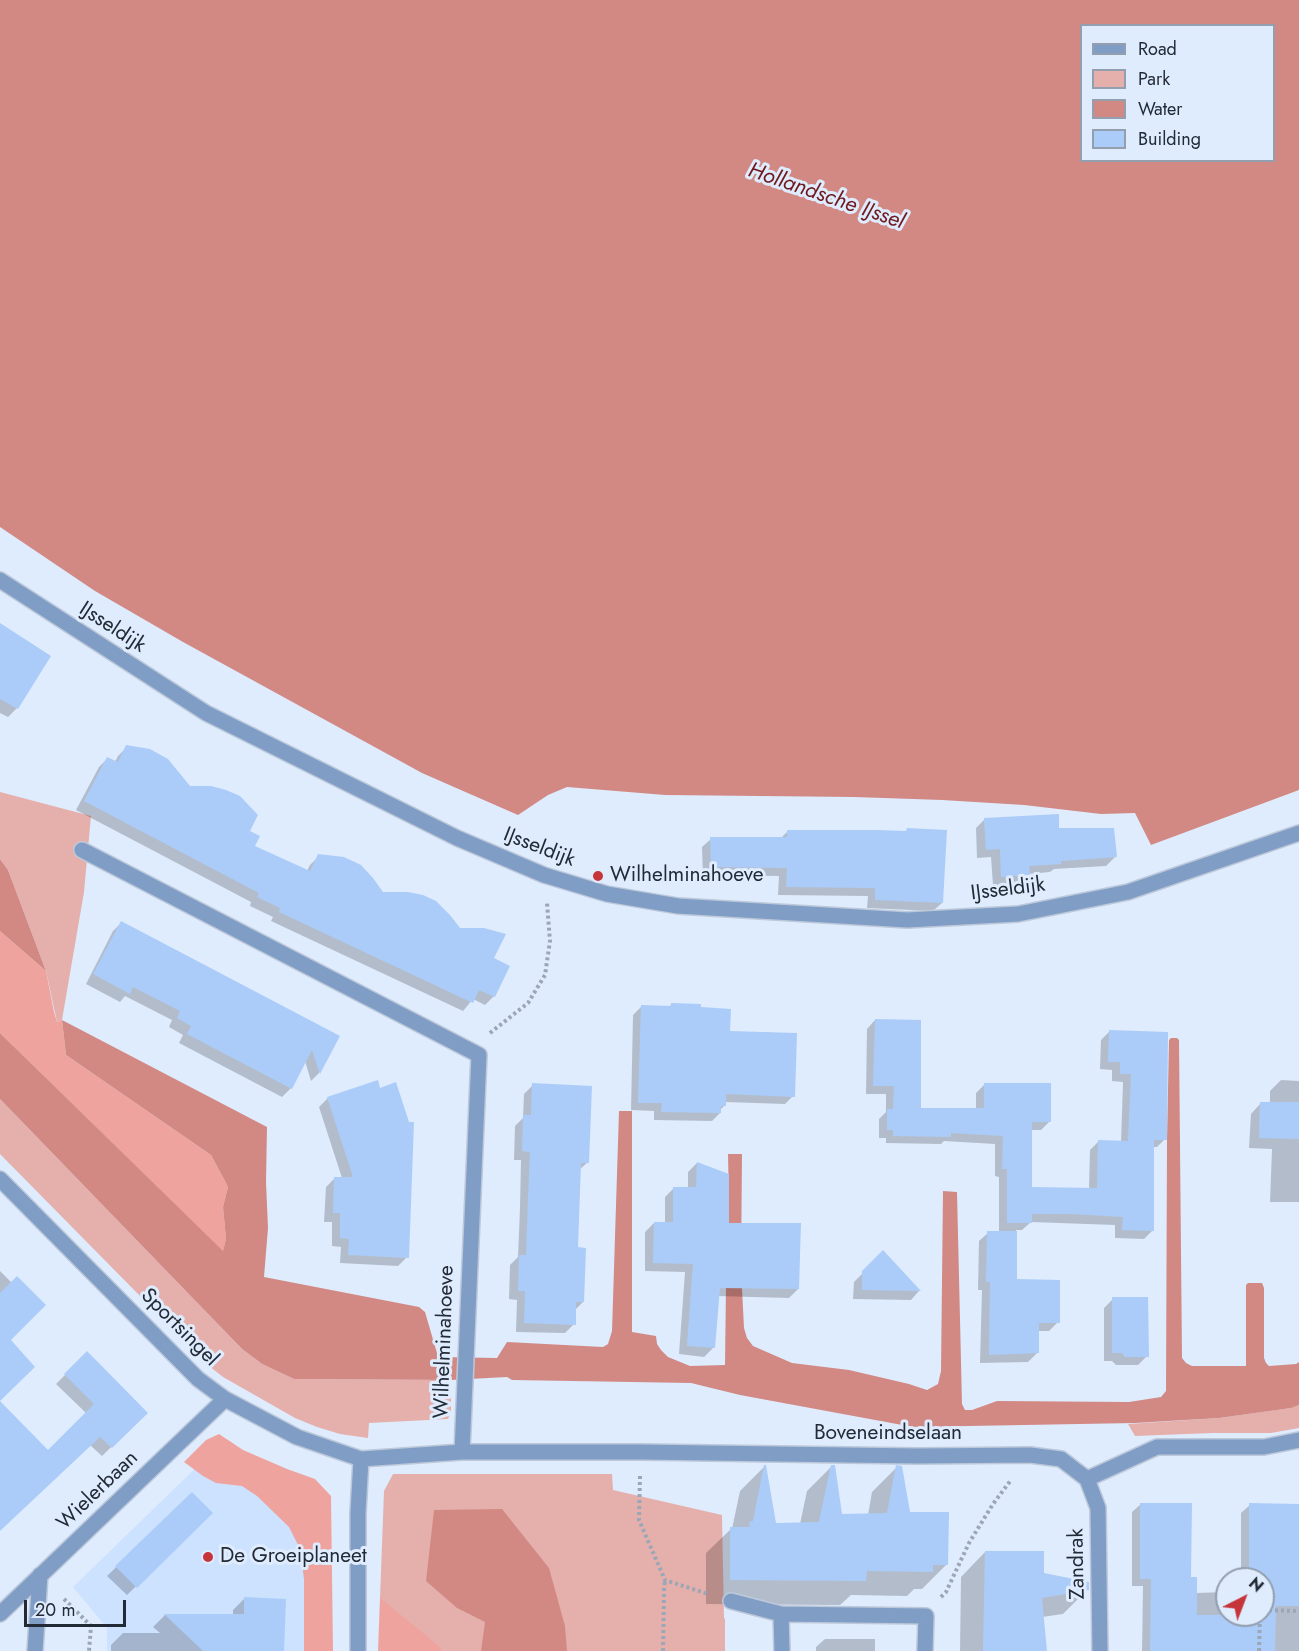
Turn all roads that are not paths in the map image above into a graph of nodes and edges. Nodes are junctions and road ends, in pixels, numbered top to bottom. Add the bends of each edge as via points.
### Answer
1 (0, 580) edge
2 (1299, 832) edge
3 (82, 850) dead end
4 (0, 1179) edge
5 (225, 1399) junction
6 (1299, 1440) edge
7 (462, 1452) junction
8 (361, 1459) junction
9 (1087, 1479) junction
10 (40, 1575) junction
11 (731, 1601) road end
12 (0, 1614) edge
13 (781, 1614) junction
14 (34, 1651) edge
15 (358, 1651) edge
16 (782, 1651) edge
17 (925, 1651) edge
18 (1100, 1651) edge

1 - 2 street, IJsseldijk via 206,713 457,838 544,875 607,894 678,906 896,920 1018,914 1128,892
3 - 7 street, Wilhelminahoeve via 479,1054
4 - 5 street, Sportsingel via 198,1379
5 - 8 street, Sportsingel via 297,1437
5 - 10 street, Wielerbaan
6 - 9 street via 1264,1447 1156,1447
7 - 8 street, Sportsingel
7 - 9 street, Boveneindselaan via 1030,1455 1061,1459
8 - 15 street
9 - 18 street, Zandrak via 1098,1508
10 - 12 street, Wielerbaan
10 - 14 street
11 - 13 street
13 - 16 street
13 - 17 street via 926,1616

